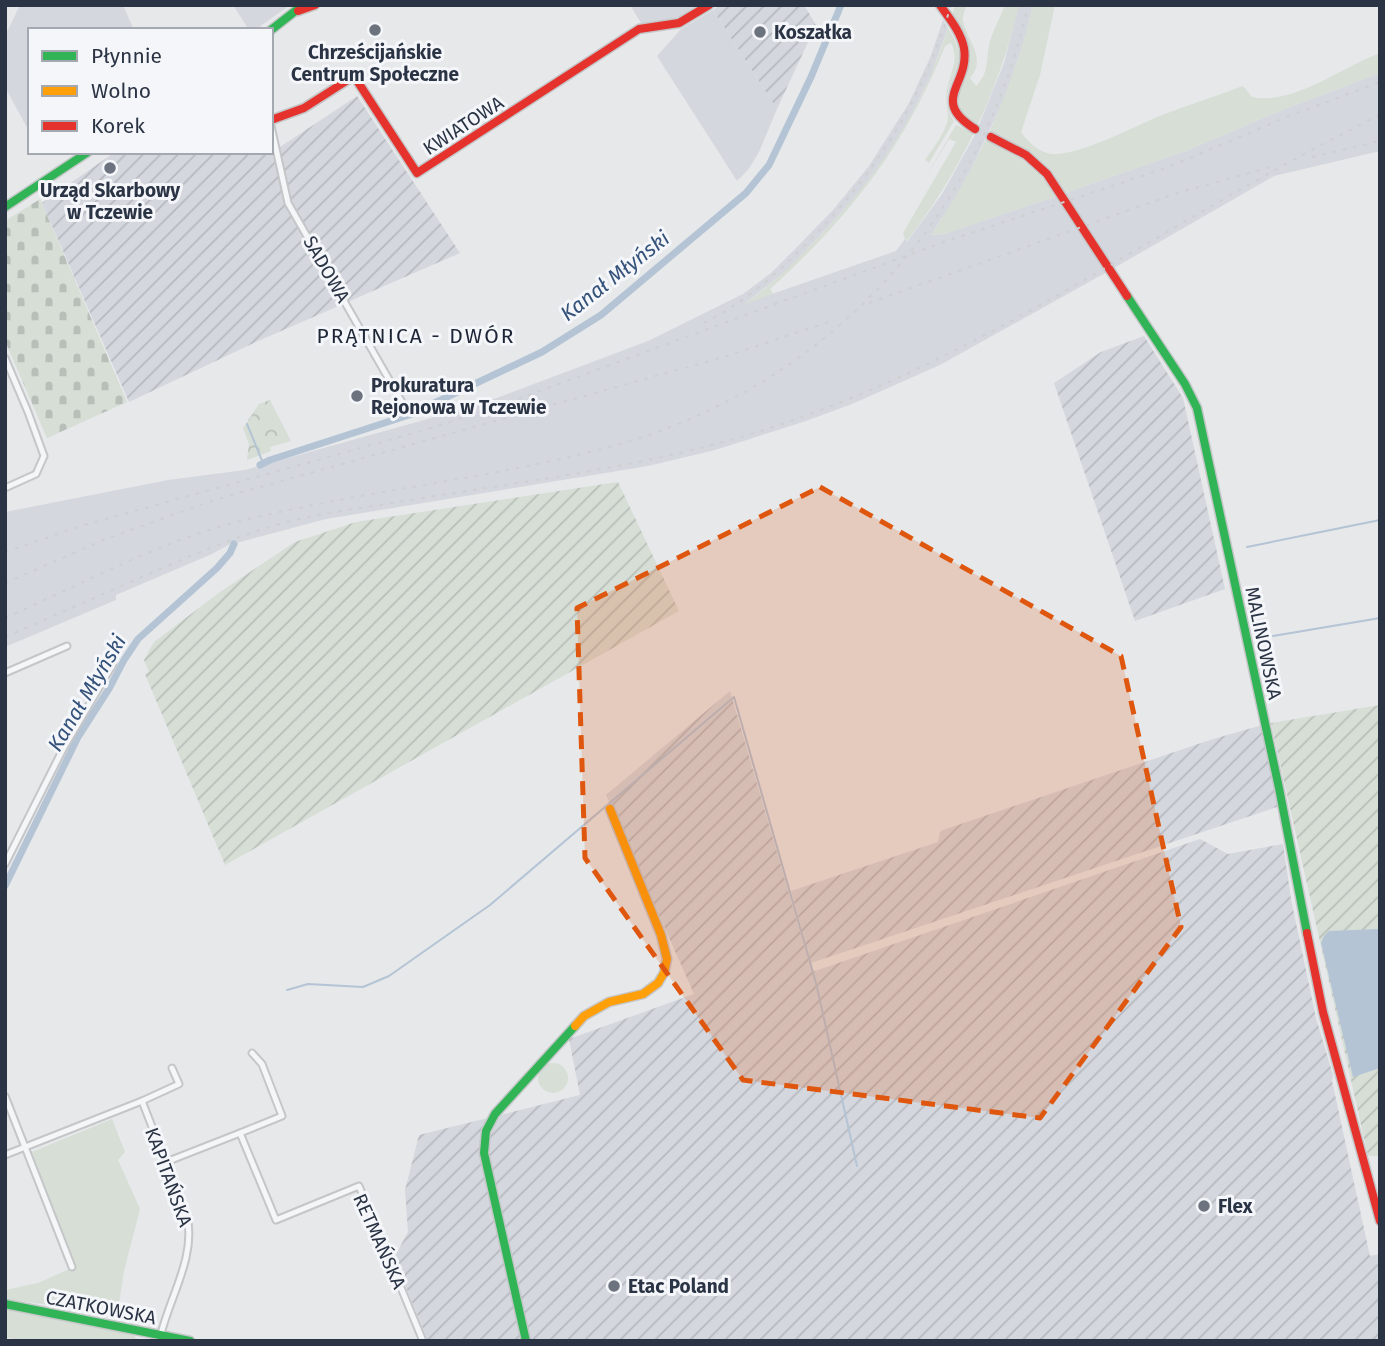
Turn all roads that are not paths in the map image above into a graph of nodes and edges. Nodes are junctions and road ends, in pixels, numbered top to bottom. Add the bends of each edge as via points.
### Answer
1 (315, 5) edge
2 (709, 5) edge
3 (940, 5) edge
4 (300, 8) edge
5 (273, 28) edge
6 (273, 122) edge
7 (975, 129) dead end
8 (273, 132) edge
9 (991, 137) dead end
10 (85, 154) edge
11 (5, 207) edge
12 (5, 358) edge
13 (404, 404) dead end
14 (5, 488) edge
15 (67, 646) dead end
16 (113, 664) dead end
17 (5, 673) edge
18 (610, 809) dead end
19 (5, 864) edge
20 (252, 1053) dead end
21 (172, 1068) dead end
22 (5, 1096) edge
23 (142, 1101) junction
24 (240, 1133) junction
25 (26, 1148) junction
26 (5, 1155) edge
27 (166, 1162) junction
28 (1380, 1221) edge
29 (72, 1267) dead end
30 (5, 1304) edge
31 (158, 1336) edge
32 (190, 1341) edge
33 (423, 1341) edge
34 (526, 1341) edge

1 - 4 street
2 - 6 street, KWIATOWA via 679,23 639,29 417,173 354,76 302,111
3 - 7 street via 964,49 953,107 960,120
4 - 5 street
8 - 13 street, SADOWA via 288,203
9 - 28 street, MALINOWSKA via 1026,155 1048,174 1194,401 1321,1001
10 - 11 street
12 - 14 street via 43,459 36,474
15 - 17 street
16 - 19 street via 63,749
18 - 34 street via 666,948 666,963 650,990 603,1004 584,1016 498,1110 486,1131 483,1147
20 - 24 street via 262,1064 282,1116
21 - 23 street, KAPITAŃSKA via 179,1084
22 - 25 street
23 - 25 street, KAPITAŃSKA
23 - 27 street, KAPITAŃSKA
24 - 27 street
24 - 33 street, RETMAŃSKA via 276,1220 359,1186
25 - 26 street, KAPITAŃSKA
25 - 29 street
27 - 31 street, KAPITAŃSKA via 190,1237
30 - 31 street, CZATKOWSKA
31 - 32 street, CZATKOWSKA

